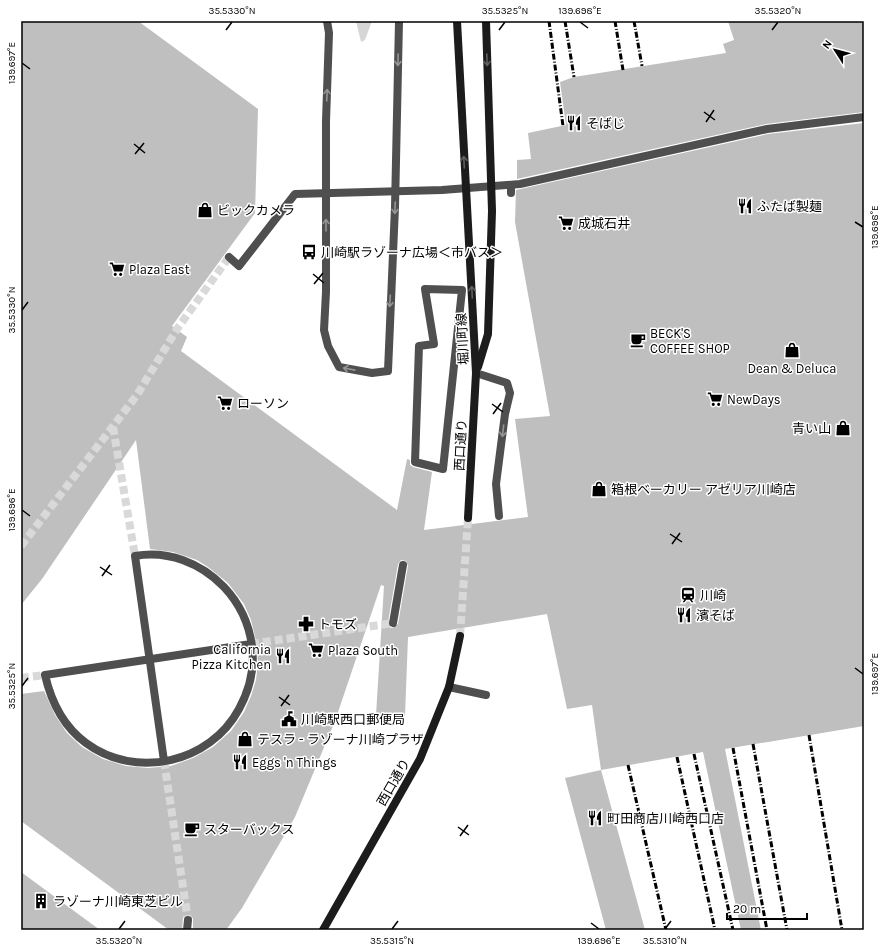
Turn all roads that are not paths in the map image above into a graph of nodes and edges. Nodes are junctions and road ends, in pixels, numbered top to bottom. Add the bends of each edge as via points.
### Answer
1 (327, 21) edge
2 (399, 21) edge
3 (457, 21) edge
4 (486, 21) edge
5 (864, 117) edge
6 (229, 257) dead end
7 (462, 290) joint
8 (476, 373) junction
9 (499, 516) dead end
10 (468, 518) tunnel mouth
11 (403, 565) dead end
12 (393, 623) dead end
13 (460, 636) tunnel mouth
14 (252, 644) junction
15 (149, 660) junction
16 (449, 687) junction
17 (486, 695) dead end
18 (164, 762) junction
19 (188, 920) tunnel mouth
20 (187, 930) edge
21 (323, 930) edge

2 -> 1 street via 388,371 372,373 339,367 328,346 324,330 329,34
8 -> 3 street, 堀川町線
4 -> 8 street, 堀川町線 via 492,211 488,334
5 - 6 street via 768,129 520,184 511,189 295,194 239,266
7 - 7 street via 460,313 443,469 416,462 419,346 434,344 425,289
8 -> 9 street via 507,383 510,393 496,484
8 - 10 street, 西口通り
11 - 12 street
13 - 16 street, 西口通り
14 - 15 street
14 - 15 street via 249,627 235,598 212,574 183,559 150,553 135,556
14 - 18 street via 254,660 248,692 233,721 210,744 180,759
15 - 18 street
15 - 18 street via 45,675 48,690 63,720 86,743 115,758 147,764
16 - 17 street
16 - 21 street, 西口通り via 420,759
19 - 20 street

